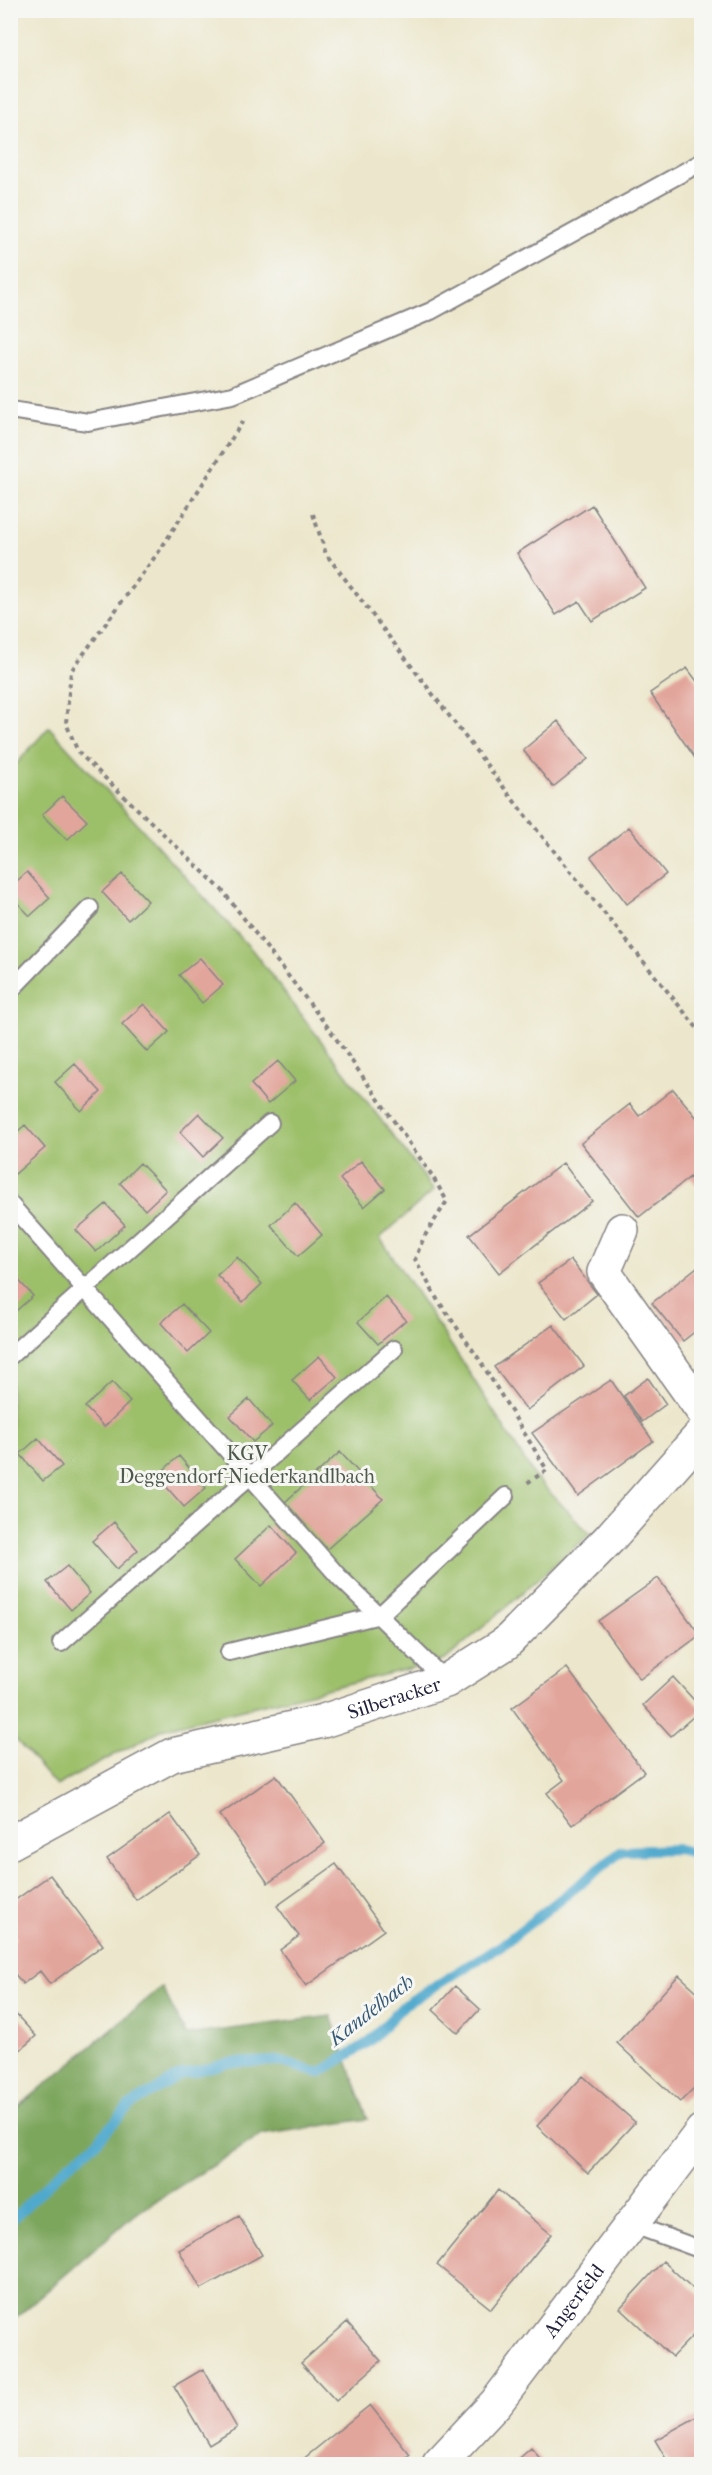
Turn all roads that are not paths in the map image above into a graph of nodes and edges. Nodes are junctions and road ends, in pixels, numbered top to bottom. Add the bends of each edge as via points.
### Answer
1 (702, 162) edge
2 (10, 410) edge
3 (90, 908) dead end
4 (10, 991) edge
5 (270, 1123) dead end
6 (10, 1204) edge
7 (622, 1230) dead end
8 (86, 1288) junction
9 (394, 1349) dead end
10 (10, 1356) edge
11 (702, 1410) edge
12 (702, 1434) edge
13 (251, 1475) junction
14 (506, 1496) road end
15 (380, 1615) junction
16 (61, 1643) dead end
17 (230, 1652) dead end
18 (446, 1681) junction
19 (10, 1843) edge
20 (702, 2132) edge
21 (632, 2224) junction
22 (702, 2250) edge
23 (439, 2464) edge

1 - 2 lane via 431,311 233,395 88,422
3 - 4 lane
5 - 8 lane
6 - 8 lane
7 - 11 street via 604,1272
8 - 10 lane
8 - 13 lane
9 - 13 lane
12 - 18 street, Silberacker via 609,1539 506,1643
13 - 15 lane via 339,1577
13 - 16 lane
14 - 15 lane
15 - 17 lane
15 - 18 lane
18 - 19 street, Silberacker via 323,1721 172,1755
20 - 21 street, Angerfeld
21 - 22 lane
21 - 23 street, Angerfeld via 496,2403

